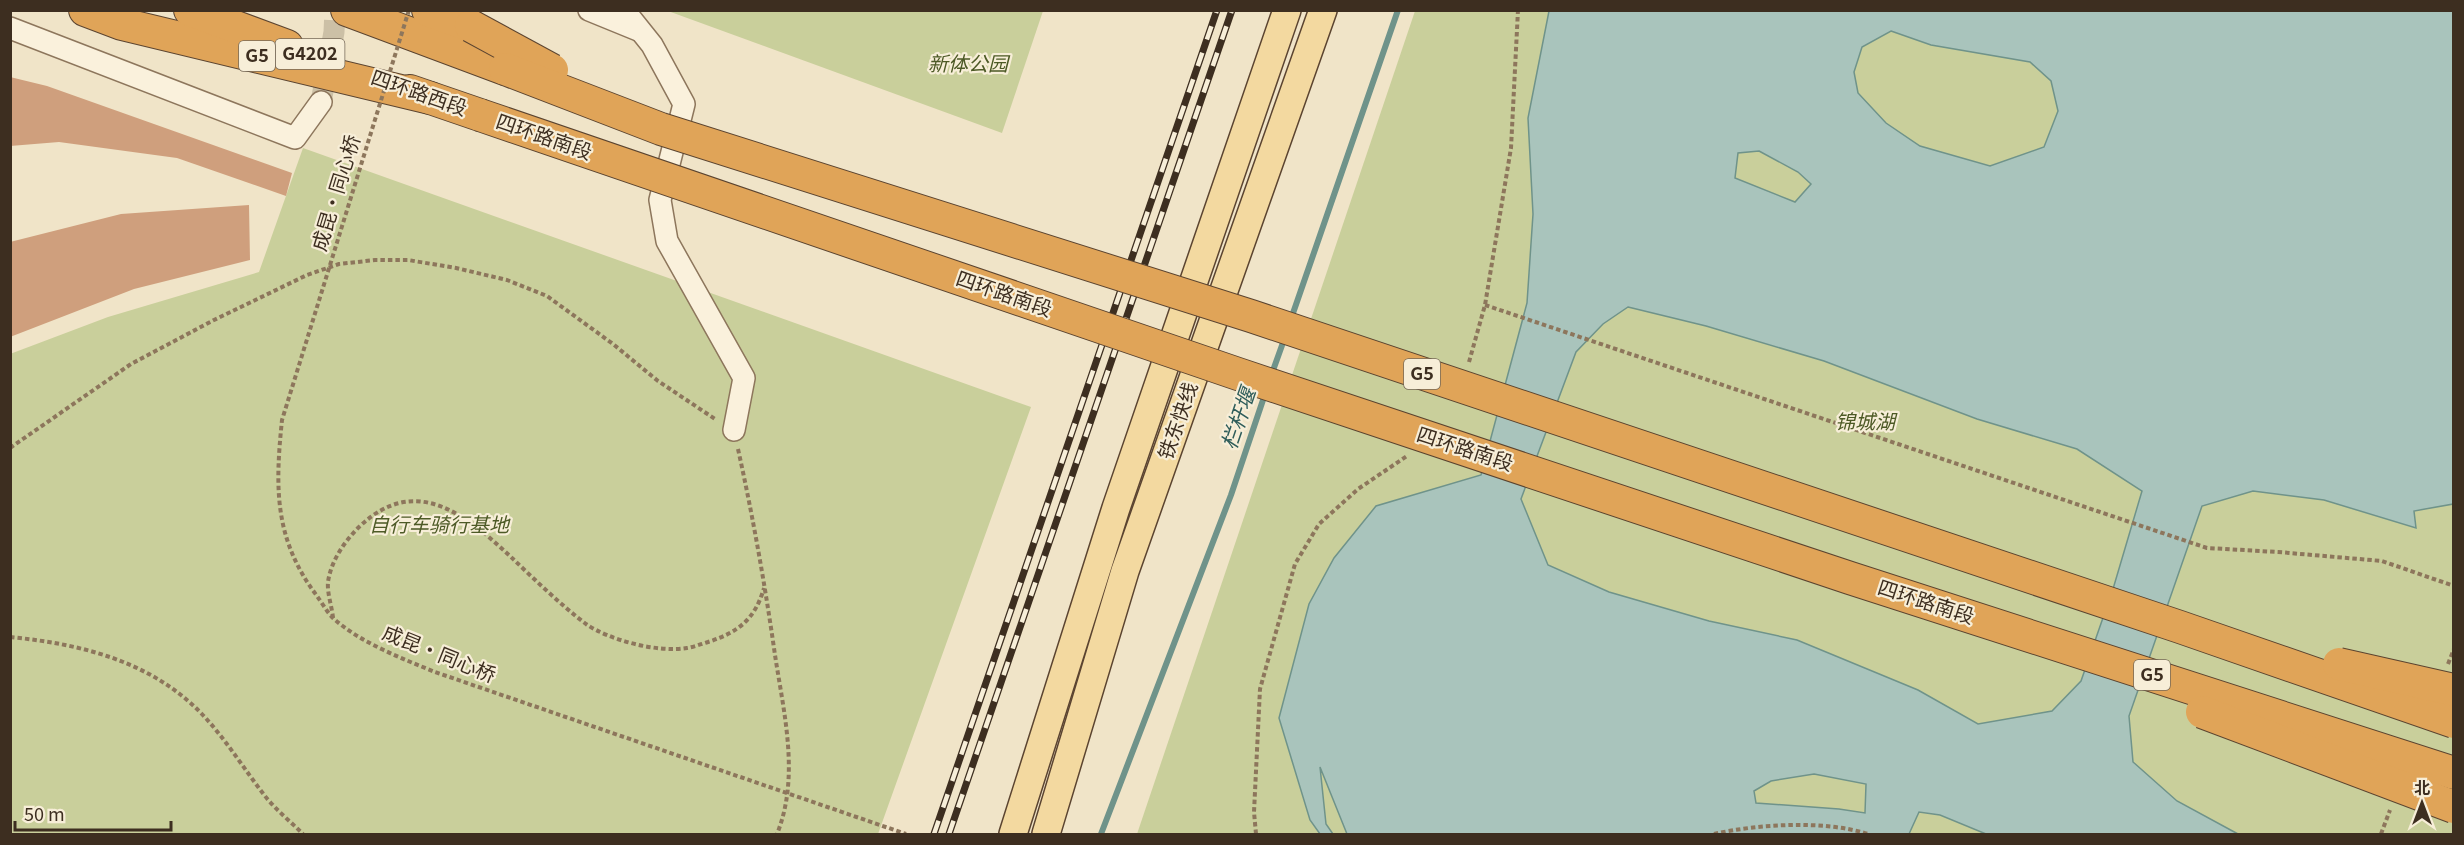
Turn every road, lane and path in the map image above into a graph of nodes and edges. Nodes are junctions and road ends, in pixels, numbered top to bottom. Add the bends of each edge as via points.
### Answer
1 (85, 10) edge
2 (190, 10) edge
3 (347, 10) edge
4 (409, 10) edge
5 (428, 10) edge
6 (589, 10) edge
7 (624, 10) edge
8 (1287, 10) edge
9 (1323, 10) edge
10 (1518, 10) edge
11 (10, 28) edge
12 (640, 30) junction
13 (430, 98) junction
14 (321, 102) tunnel mouth
15 (480, 114) joint
16 (661, 129) junction
17 (1485, 305) junction
18 (1467, 369) dead end
19 (734, 430) junction
20 (10, 448) edge
21 (1414, 451) dead end
22 (1851, 578) junction
23 (765, 585) junction
24 (2454, 586) edge
25 (333, 618) junction
26 (2180, 627) junction
27 (10, 637) edge
28 (2454, 690) edge
29 (2454, 722) edge
30 (2454, 773) edge
31 (2454, 807) edge
32 (303, 834) edge
33 (777, 834) edge
34 (906, 834) edge
35 (1013, 834) edge
36 (1046, 834) edge
37 (1256, 834) edge
38 (1714, 834) edge
39 (1862, 834) edge
40 (1868, 834) edge

1 - 13 highway, G5 via 122,24
2 - 13 highway, 四环路西段 / G4202
3 - 16 highway, G4202, bridge
4 - 25 path, 成昆·同心桥, bridge via 282,420 277,472 287,543 305,580
5 - 16 highway, G5, bridge via 471,26
6 - 12 street
7 - 12 street
8 - 35 main road, 铁东快线 via 1116,508
9 - 36 main road, 铁东快线 via 1125,571
10 - 17 path via 1511,148
11 - 14 street via 295,138
12 - 19 street via 684,104 660,200 667,241 744,378
13 - 15 highway, 四环路西段 / G5
15 - 22 highway, 四环路南段 / G5, bridge via 1238,374
16 - 26 highway, G5, bridge via 1251,316
17 - 18 path
17 - 24 path via 2207,548 2382,561
19 - 20 path via 658,381 547,296 507,280 456,268 408,260 375,260 339,264 307,275 213,320 131,364
19 - 23 path
21 - 37 path via 1358,489 1319,524 1295,564 1260,689
22 - 30 highway, 四环路南段 / G5, bridge
22 - 31 highway, bridge
23 - 25 path via 759,608 745,624 716,639 686,649 623,642 587,624 457,512 435,503 412,501 390,505 372,515 352,533 336,556 328,583
23 - 33 path via 790,759 785,815
25 - 34 path, 成昆·同心桥, bridge via 381,649 435,672
26 - 28 highway, bridge
26 - 29 highway, G5, bridge
27 - 32 path via 102,653 157,678 201,713 267,798
38 - 39 path via 1801,826
39 - 40 path

